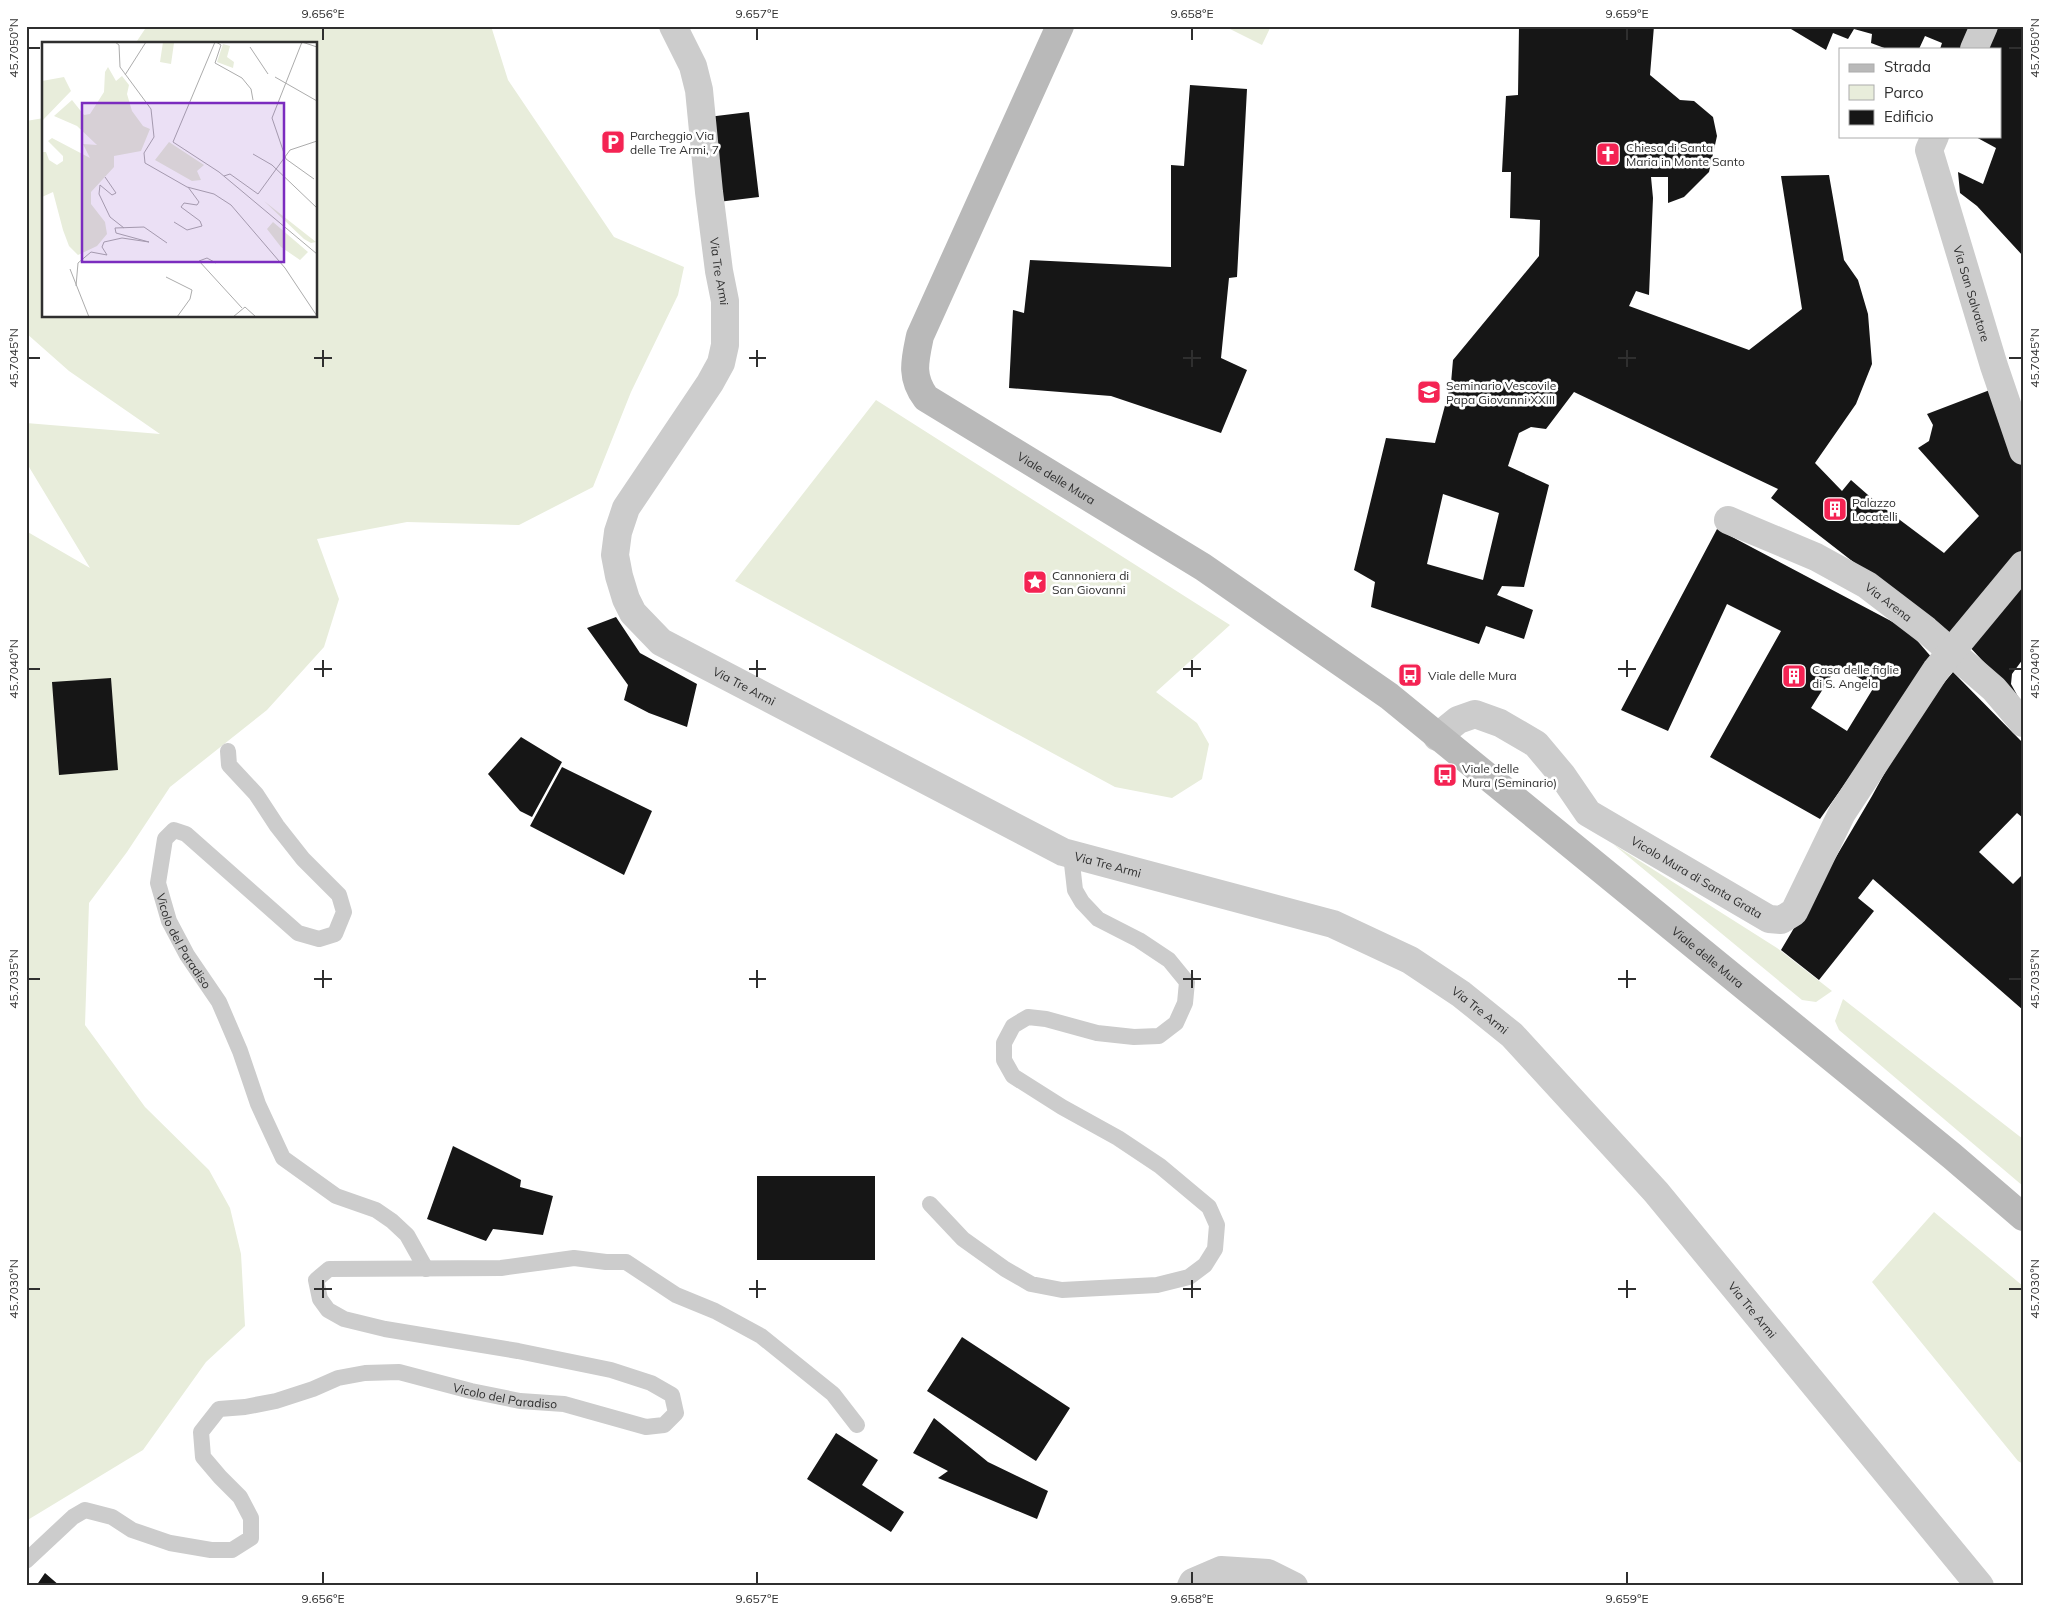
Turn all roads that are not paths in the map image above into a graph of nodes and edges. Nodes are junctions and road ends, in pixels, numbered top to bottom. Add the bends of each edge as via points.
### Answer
1 (673, 26) edge
2 (1060, 26) edge
3 (1984, 26) edge
4 (1974, 48) edge
5 (1934, 138) edge
6 (2023, 452) edge
7 (1728, 520) dead end
8 (2023, 565) edge
9 (1951, 652) junction
10 (2023, 723) edge
11 (1437, 737) junction
12 (228, 751) dead end
13 (1071, 855) junction
14 (930, 1204) dead end
15 (2023, 1217) edge
16 (426, 1269) junction
17 (857, 1425) dead end
18 (26, 1561) edge
19 (1191, 1586) edge
20 (1294, 1586) edge
21 (1980, 1586) edge

1 - 13 street, Via Tre Armi via 693,66 699,90 712,218 725,301 725,345 710,383 626,508 615,555 633,614 661,642
2 - 11 street, Viale delle Mura via 920,336 915,365 920,391 949,413 1203,567 1389,696
3 - 4 street
5 - 6 street, Via San Salvatore via 1928,150
7 - 9 street, Via Arena via 1816,557 1867,585
8 - 9 street
9 - 10 street, Via Arena via 1994,688
9 - 11 street, Vicolo Mura di Santa Grata via 1842,813 1794,912 1781,920 1769,919 1588,813 1536,744 1500,723 1475,714 1458,720
11 - 15 street, Viale delle Mura
12 - 16 lane, Vicolo del Paradiso via 229,766 256,794 303,858 339,894 344,912 334,934 319,938 298,933 186,834 174,830 164,839 158,883 169,921 187,955 219,1002 258,1104 283,1158 336,1196 376,1210 392,1221 407,1235
13 - 14 lane via 1075,890 1082,902 1098,919 1169,960 1186,982 1185,1003 1176,1023 1159,1036 1097,1034 1028,1017 1013,1026 1004,1043 1004,1060 1013,1076 1118,1138 1194,1193 1209,1207 1217,1224 1215,1249 1205,1265 1189,1277 1157,1285 1062,1290 1031,1284 1005,1269 963,1240
13 - 21 street, Via Tre Armi via 1334,924 1410,960 1461,994 1512,1035 1656,1192
16 - 17 lane, Vicolo del Paradiso via 501,1268 574,1258 626,1262 676,1295 715,1311 761,1336 833,1394
16 - 18 lane, Vicolo del Paradiso via 329,1269 316,1280 320,1299 328,1310 344,1320 518,1350 610,1370 643,1380 672,1394 676,1412 664,1425 646,1427 564,1404 520,1401 471,1392 399,1372 338,1378 276,1401 219,1409 201,1432 203,1457 240,1497 252,1518 251,1538 232,1550 170,1544 132,1530 112,1517 85,1510 73,1517
19 - 20 street via 1193,1582 1221,1570 1268,1573

